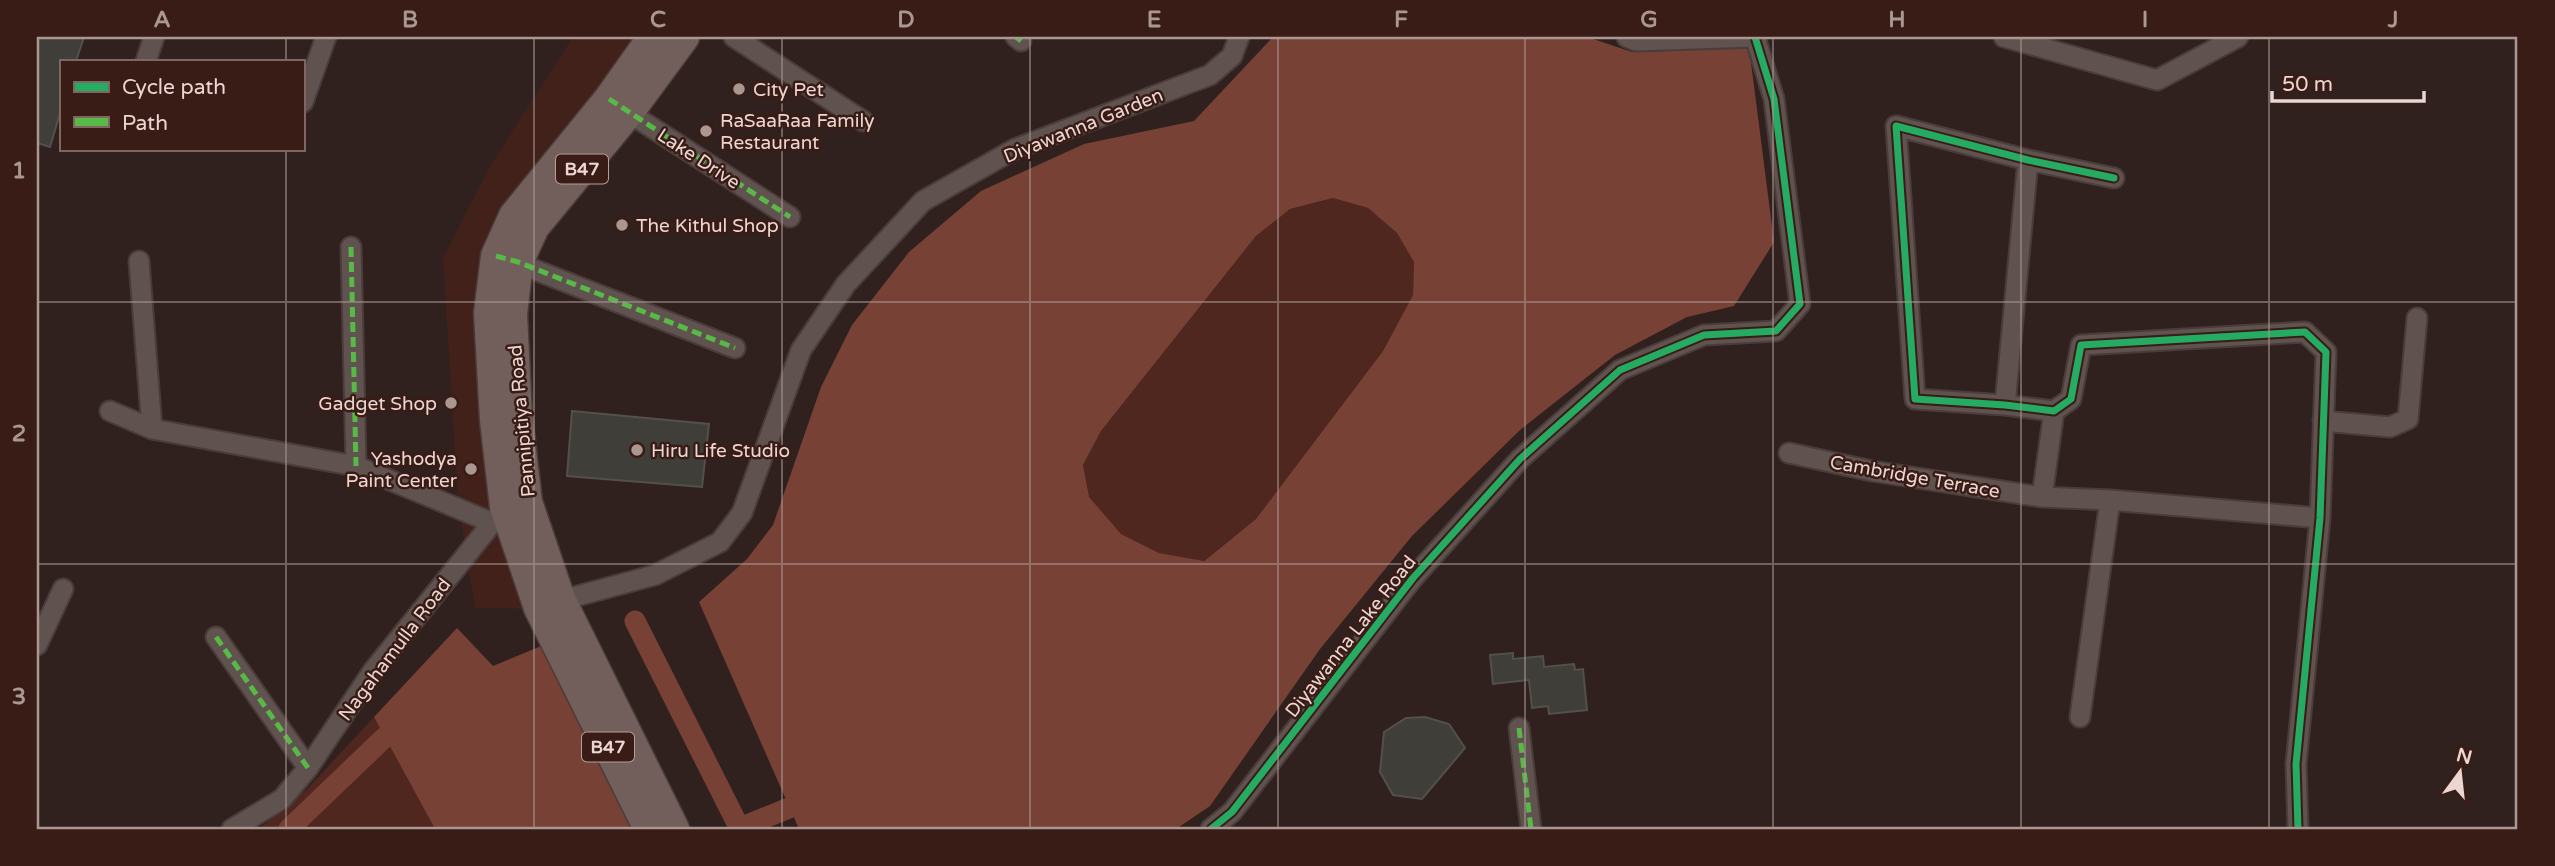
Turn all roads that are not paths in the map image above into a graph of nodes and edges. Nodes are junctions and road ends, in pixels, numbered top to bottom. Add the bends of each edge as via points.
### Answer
1 (154, 37) edge
2 (326, 37) edge
3 (653, 37) edge
4 (684, 37) edge
5 (734, 37) edge
6 (1239, 37) edge
7 (1627, 37) edge
8 (1755, 37) edge
9 (2004, 37) edge
10 (2238, 37) edge
11 (146, 60) edge
12 (304, 99) edge
13 (619, 106) junction
14 (863, 121) dead end
15 (2028, 160) junction
16 (2114, 178) dead end
17 (789, 217) dead end
18 (351, 247) dead end
19 (507, 259) junction
20 (139, 261) dead end
21 (2417, 318) dead end
22 (734, 348) dead end
23 (2005, 405) junction
24 (110, 411) dead end
25 (2054, 411) junction
26 (2323, 421) junction
27 (152, 429) junction
28 (1789, 453) dead end
29 (356, 466) junction
30 (2042, 497) junction
31 (2110, 500) junction
32 (509, 511) junction
33 (2320, 518) junction
34 (64, 589) dead end
35 (549, 604) junction
36 (216, 637) dead end
37 (37, 645) edge
38 (2080, 718) dead end
39 (1519, 728) dead end
40 (308, 768) junction
41 (232, 829) edge
42 (649, 829) edge
43 (674, 829) edge
44 (1211, 829) edge
45 (1531, 829) edge
46 (2298, 829) edge

1 - 11 street
2 - 12 street
3 - 13 main road, Pannipitiya Road / B47
4 - 13 main road, Pannipitiya Road / B47
5 - 14 street
6 - 35 street, Diyawanna Garden via 1231,56 1210,75 1015,149 923,201 846,284 801,349 742,513 720,542 654,575
7 - 8 street via 1636,41
8 - 44 street, Diyawanna Lake Road via 1774,99 1800,304 1776,331 1704,335 1620,370 1560,423 1520,459 1413,578 1232,813
9 - 10 street via 2157,80
13 - 17 street, Lake Drive
13 - 19 main road, Pannipitiya Road / B47 via 514,216
15 - 16 street
15 - 23 street
15 - 23 street via 1896,126 1915,399
18 - 29 street
19 - 22 street
19 - 32 main road, Pannipitiya Road / B47 via 489,313 495,420
20 - 27 street
21 - 26 street via 2408,419 2390,427
23 - 25 street
24 - 27 street
25 - 26 street via 2071,398 2081,345 2305,332 2326,352
25 - 30 street
26 - 33 street
27 - 29 street
28 - 30 street, Cambridge Terrace via 1872,471
29 - 32 street
30 - 31 street, Cambridge Terrace
31 - 33 street, Cambridge Terrace
31 - 38 street
32 - 35 main road, Pannipitiya Road / B47
32 - 40 street, Nagahamulla Road via 373,671
33 - 46 street via 2296,764
34 - 37 street
35 - 42 main road, Pannipitiya Road / B47
35 - 43 main road, Pannipitiya Road / B47
36 - 40 street
39 - 45 street
40 - 41 street, Nagahamulla Road via 282,799

